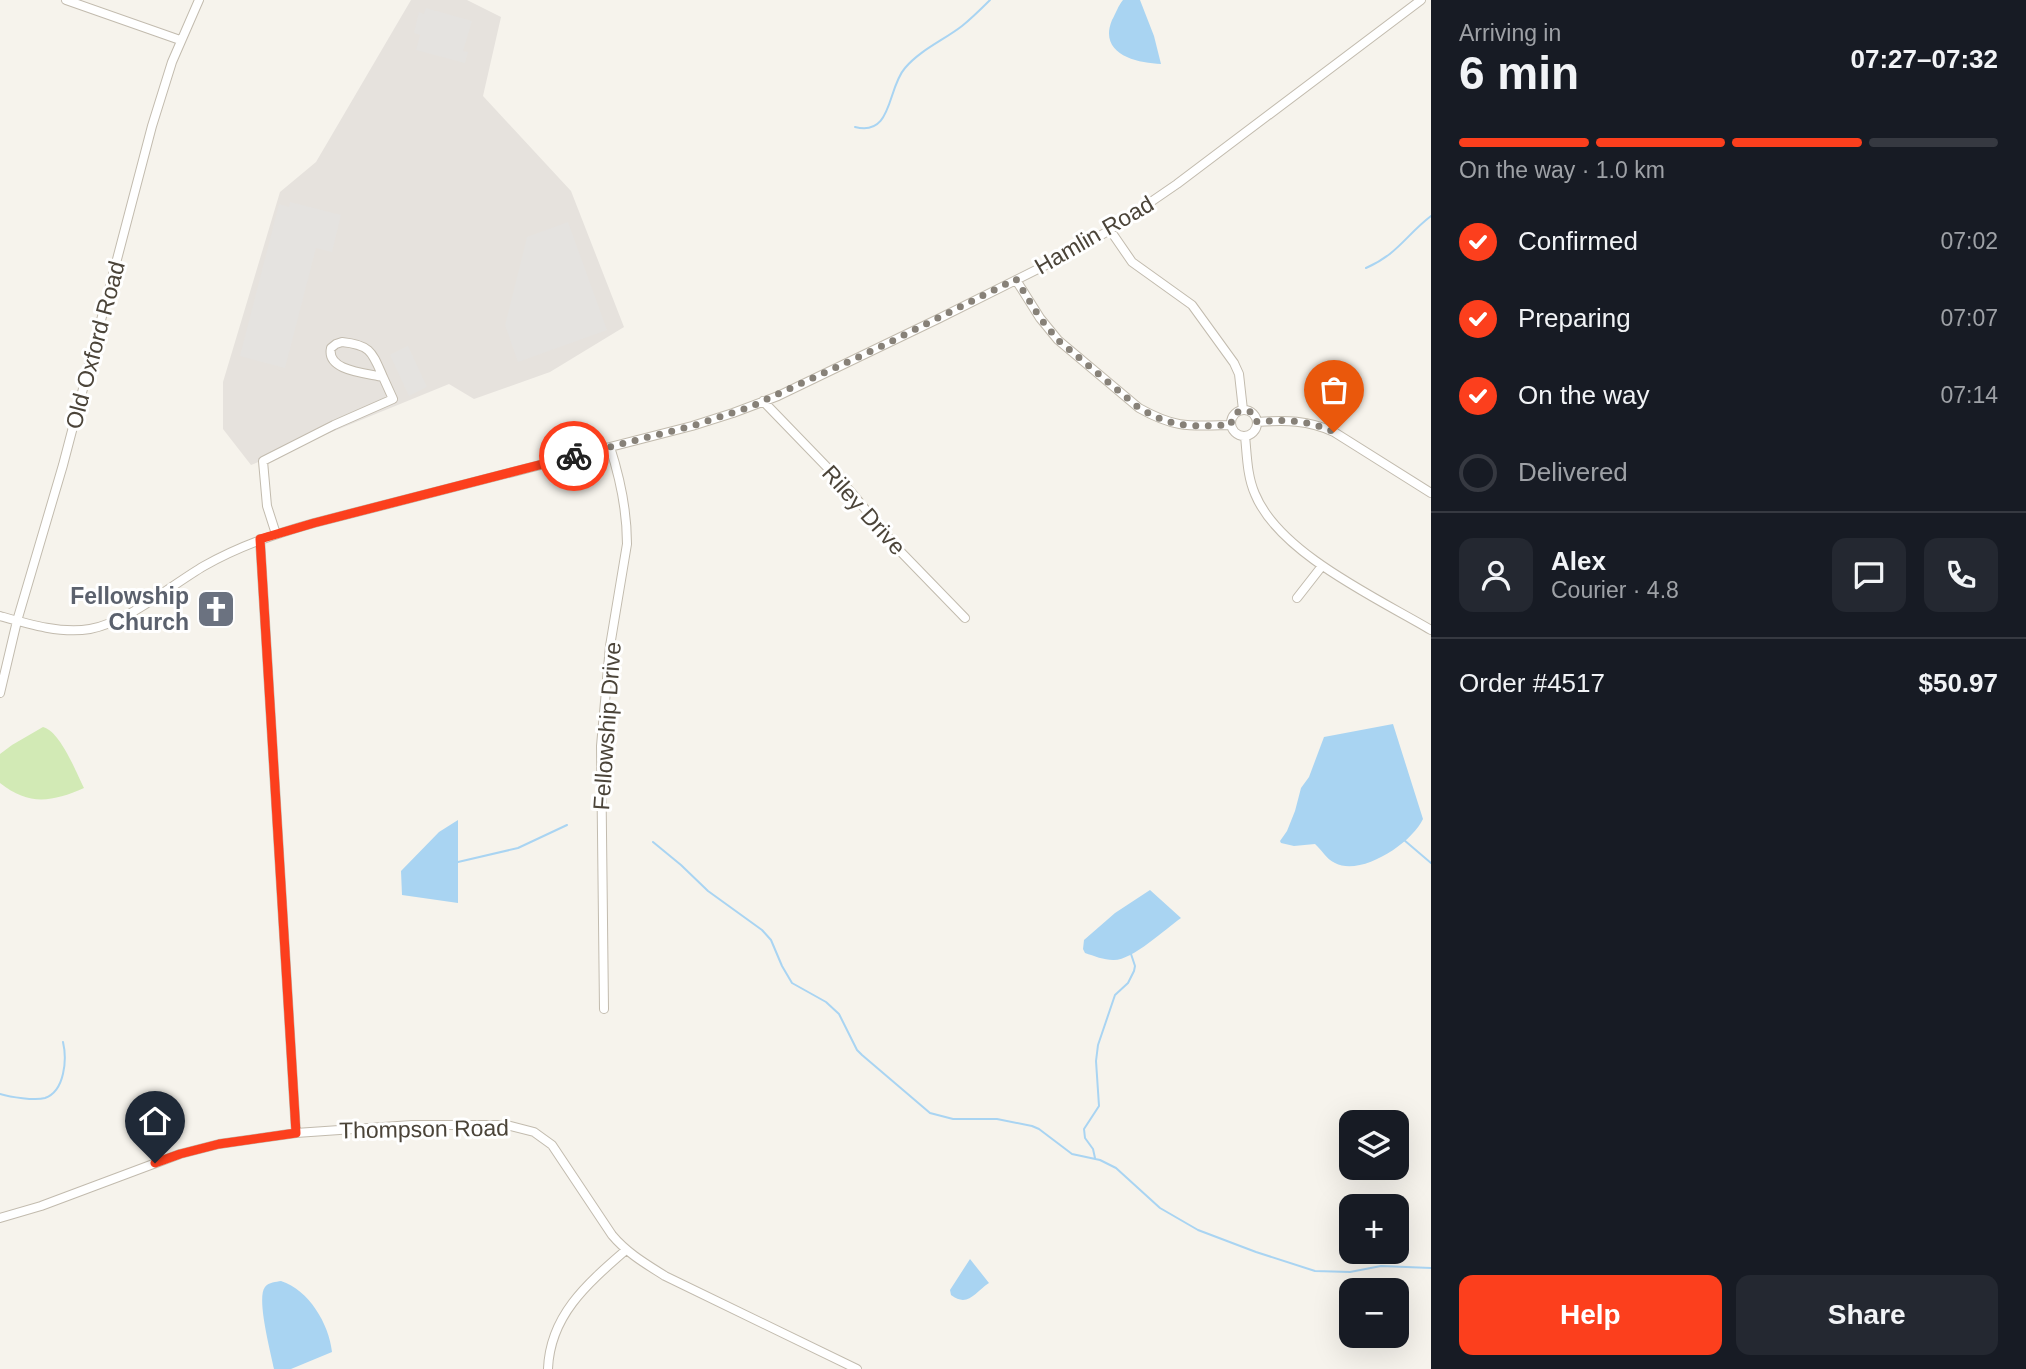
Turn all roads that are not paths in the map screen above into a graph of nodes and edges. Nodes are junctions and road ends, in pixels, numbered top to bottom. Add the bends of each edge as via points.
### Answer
1 (66, 0) edge
2 (199, 0) edge
3 (1421, 0) edge
4 (180, 40) junction
5 (1110, 230) junction
6 (1016, 279) junction
7 (383, 377) junction
8 (763, 401) junction
9 (1243, 410) junction
10 (1257, 422) junction
11 (1231, 425) junction
12 (1245, 436) junction
13 (610, 447) junction
14 (1431, 493) edge
15 (276, 534) junction
16 (260, 539) junction
17 (1322, 566) junction
18 (1297, 598) dead end
19 (0, 616) edge
20 (965, 618) dead end
21 (17, 621) junction
22 (0, 623) edge
23 (1431, 630) edge
24 (0, 693) edge
25 (604, 1009) dead end
26 (296, 1133) junction
27 (0, 1218) edge
28 (626, 1250) junction
29 (548, 1369) edge
30 (857, 1369) edge

1 - 4 street
2 - 4 street, Old Oxford Road
3 - 5 street, Hamlin Road
4 - 21 street, Old Oxford Road via 152,125 63,466
5 - 6 street, Hamlin Road
5 - 9 street via 1132,262 1192,305 1234,363
6 - 8 street, Hamlin Road
6 - 11 street via 1058,340 1139,408 1176,425
7 - 7 street via 370,351 342,342 331,348 333,362
7 - 15 street via 393,400 262,461 267,506
8 - 13 street, Hamlin Road via 713,420
8 - 20 street, Riley Drive
9 - 10 street via 1253,413
9 - 11 street via 1234,415
10 - 12 street via 1254,431
10 - 14 street via 1299,420 1322,426
11 - 12 street
12 - 17 street via 1250,479 1265,514
13 - 15 street, Hamlin Road
13 - 25 street, Fellowship Drive via 627,544 610,646 601,746
15 - 16 street, Hamlin Road
16 - 21 street, Hamlin Road via 98,627 71,630
16 - 26 street
17 - 18 street
17 - 23 street
19 - 21 street
21 - 22 street
21 - 24 street, Old Oxford Road
26 - 27 street, Thompson Road via 180,1154
26 - 28 street, Thompson Road via 432,1125 524,1129 552,1145
28 - 29 street via 565,1312 550,1349
28 - 30 street, Thompson Road via 665,1276

